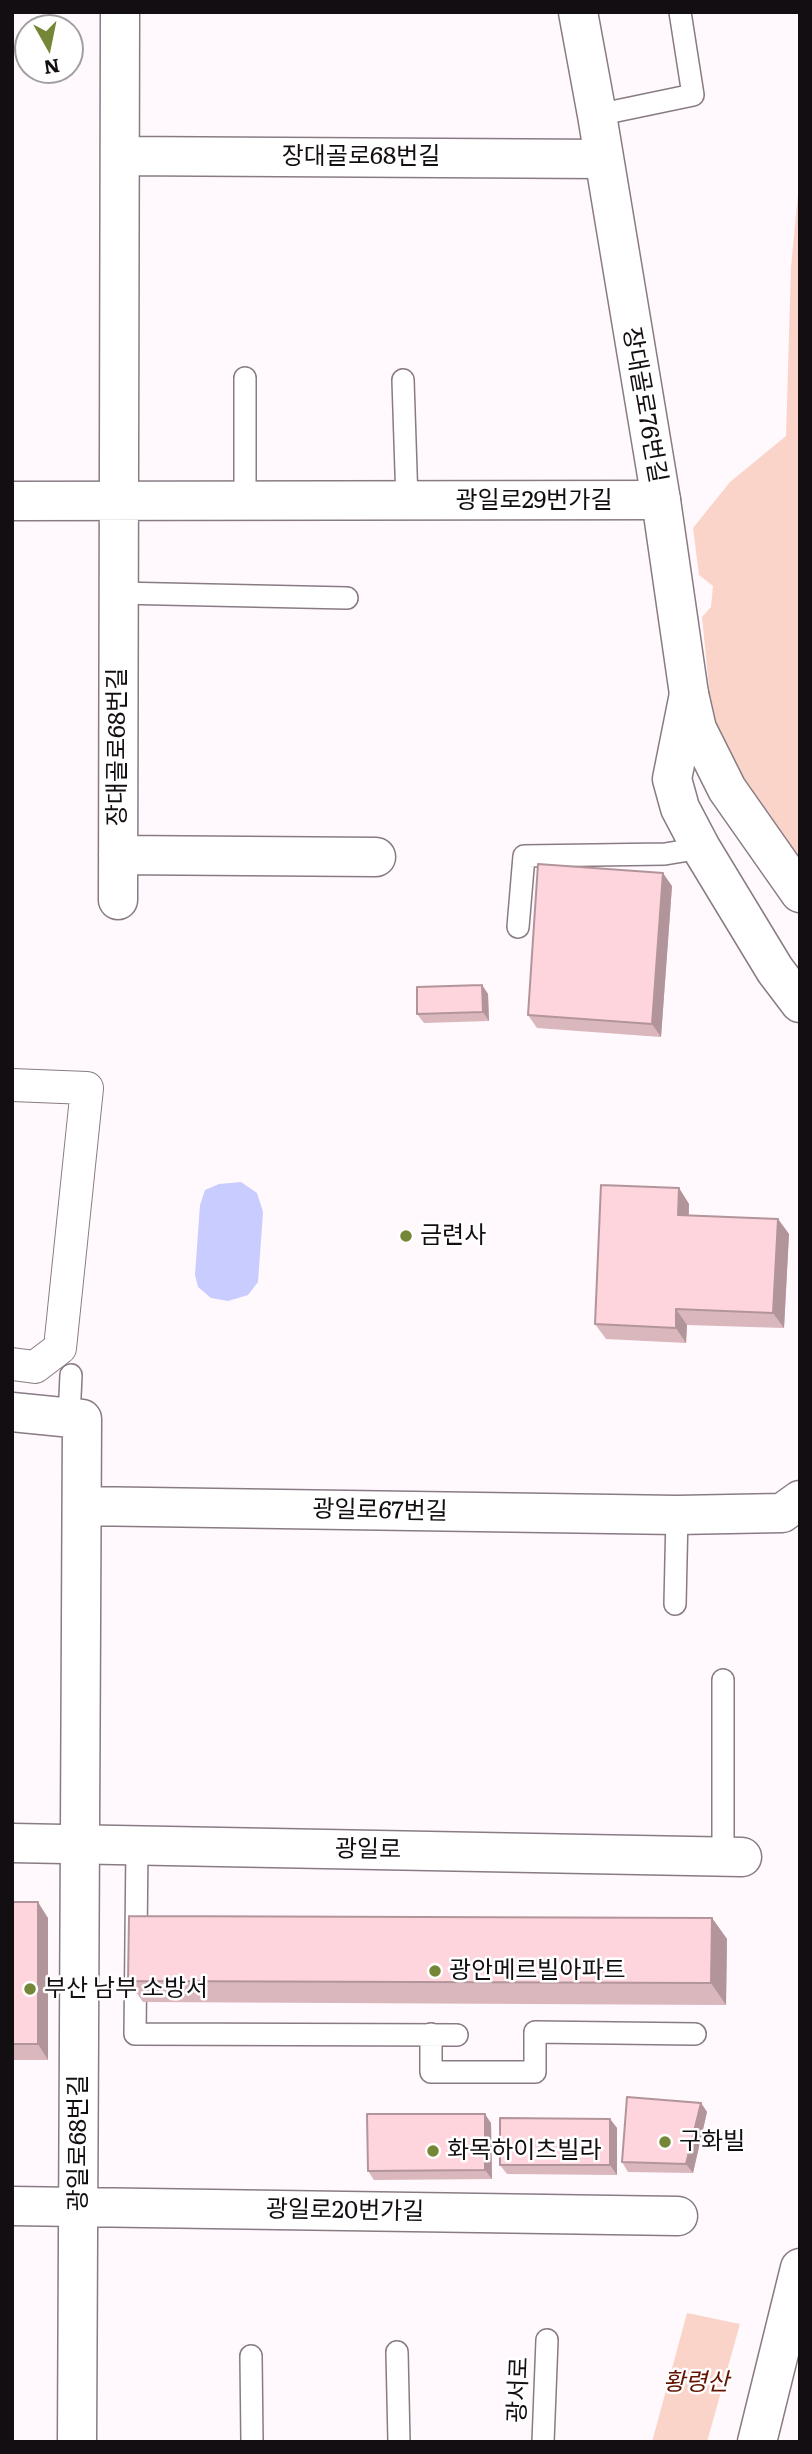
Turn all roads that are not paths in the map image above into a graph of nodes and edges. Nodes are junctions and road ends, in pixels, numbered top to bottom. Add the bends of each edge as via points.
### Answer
1 (120, 12) edge
2 (578, 12) edge
3 (680, 12) edge
4 (597, 115) junction
5 (120, 156) junction
6 (603, 159) junction
7 (245, 378) dead end
8 (403, 380) dead end
9 (661, 500) junction
10 (12, 501) edge
11 (119, 501) junction
12 (245, 501) junction
13 (407, 502) junction
14 (118, 593) junction
15 (346, 598) dead end
16 (689, 694) junction
17 (701, 848) junction
18 (118, 855) junction
19 (376, 857) dead end
20 (800, 893) edge
21 (118, 900) dead end
22 (518, 928) dead end
23 (800, 1003) edge
24 (12, 1085) edge
25 (12, 1364) edge
26 (71, 1375) dead end
27 (12, 1412) edge
28 (69, 1418) junction
29 (82, 1506) junction
30 (791, 1507) edge
31 (677, 1515) junction
32 (675, 1604) dead end
33 (723, 1680) dead end
34 (12, 1843) edge
35 (81, 1845) junction
36 (137, 1846) junction
37 (732, 1856) joint
38 (431, 2034) junction
39 (695, 2034) dead end
40 (457, 2035) dead end
41 (12, 2206) edge
42 (78, 2206) junction
43 (678, 2216) dead end
44 (800, 2268) edge
45 (547, 2340) dead end
46 (397, 2352) dead end
47 (251, 2356) dead end
48 (77, 2442) edge
49 (251, 2442) edge
50 (398, 2442) edge
51 (543, 2442) edge
52 (757, 2442) edge

1 - 5 main road, 장대골로68번길
2 - 4 main road, 장대골로76번길
3 - 4 lane via 693,95
4 - 6 main road, 장대골로76번길
5 - 6 main road, 장대골로68번길
5 - 11 main road, 장대골로68번길
6 - 9 main road, 장대골로76번길
7 - 12 lane
8 - 13 lane
9 - 13 main road, 광일로29번가길
9 - 16 main road, 장대골로76번길
10 - 11 main road, 광일로29번가길
11 - 12 main road, 광일로29번가길
11 - 14 main road, 장대골로68번길
12 - 13 main road, 광일로29번가길
14 - 15 lane
14 - 18 main road, 장대골로68번길
16 - 17 main road, 장대골로76번길 via 672,779 680,808
16 - 20 main road, 장대골로76번길 via 697,729 727,789
17 - 22 lane via 665,854 524,856
17 - 23 main road, 장대골로76번길
18 - 19 main road
18 - 21 main road, 장대골로68번길
24 - 25 street via 87,1088 60,1348 35,1367
26 - 28 lane
27 - 28 main road
28 - 29 main road via 82,1419
29 - 31 main road, 광일로67번길
29 - 35 main road
30 - 31 main road, 광일로67번길
31 - 32 lane
33 - 37 lane, 광일로
34 - 35 main road, 광일로
35 - 36 main road, 광일로
35 - 42 main road, 광일로68번길
36 - 37 main road, 광일로
36 - 38 lane via 135,2034
38 - 39 lane via 430,2072 535,2072 535,2032
38 - 40 lane
41 - 42 main road, 광일로20번가길
42 - 43 main road, 광일로20번가길
42 - 48 main road, 광일로68번길
44 - 52 main road
45 - 51 lane, 광서로
46 - 50 lane
47 - 49 lane

